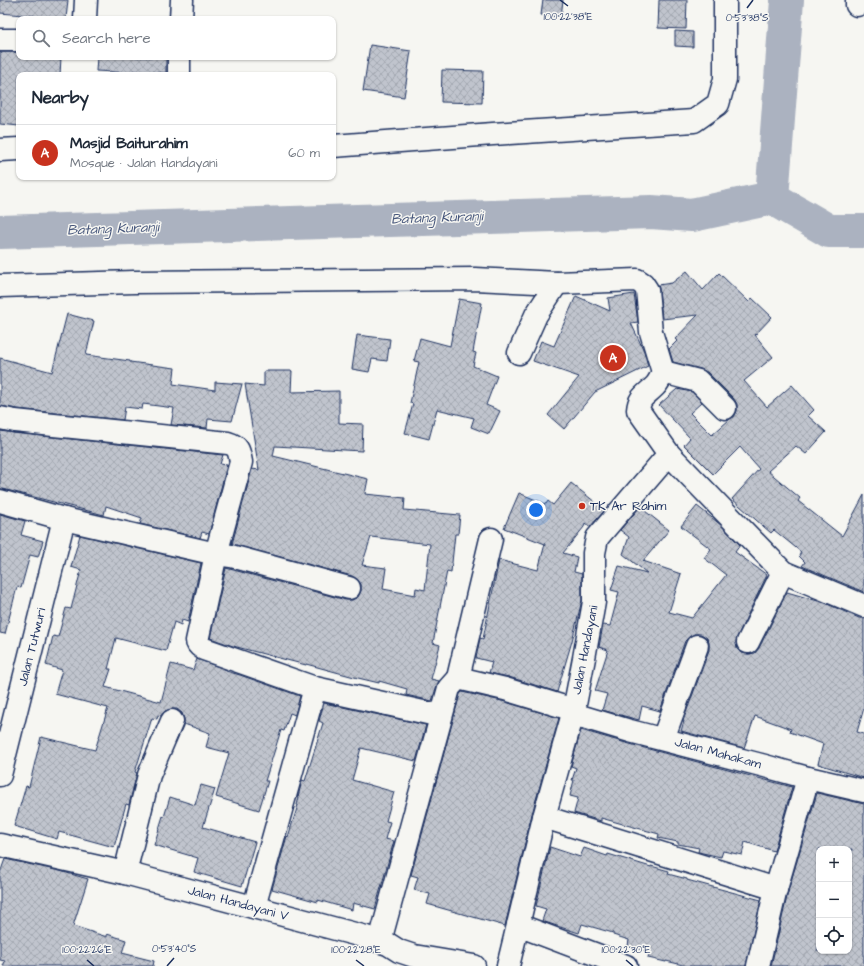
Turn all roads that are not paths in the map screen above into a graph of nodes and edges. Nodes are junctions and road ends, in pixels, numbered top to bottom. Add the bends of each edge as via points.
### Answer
1 (86, 0) edge
2 (182, 0) edge
3 (725, 0) edge
4 (85, 16) edge
5 (180, 16) edge
6 (0, 40) edge
7 (16, 40) edge
8 (179, 60) edge
9 (179, 72) edge
10 (336, 146) edge
11 (16, 149) edge
12 (0, 150) edge
13 (557, 283) junction
14 (0, 286) edge
15 (519, 353) dead end
16 (664, 372) junction
17 (724, 408) dead end
18 (0, 418) edge
19 (669, 454) junction
20 (0, 501) edge
21 (64, 519) junction
22 (491, 539) dead end
23 (216, 554) junction
24 (783, 572) junction
25 (349, 588) dead end
26 (864, 606) edge
27 (748, 642) dead end
28 (697, 646) dead end
29 (458, 678) junction
30 (315, 688) junction
31 (573, 712) junction
32 (442, 716) junction
33 (172, 721) dead end
34 (663, 738) junction
35 (0, 775) edge
36 (808, 778) junction
37 (864, 791) edge
38 (544, 817) junction
39 (0, 845) edge
40 (125, 873) junction
41 (776, 889) junction
42 (254, 907) junction
43 (518, 925) junction
44 (380, 941) junction
45 (474, 966) edge
46 (508, 966) edge
47 (626, 966) edge
48 (758, 966) edge

1 - 4 street
2 - 5 street
3 - 10 street via 725,79 718,104 694,121
6 - 7 street
8 - 9 street
11 - 12 street
13 - 14 street via 475,279 134,282
13 - 15 street via 536,315
13 - 16 street via 637,280 643,284 647,290 651,332
16 - 17 street via 698,381
16 - 19 street via 656,385 642,398 638,410
18 - 23 street via 235,445 242,462
19 - 24 street
19 - 31 street, Jalan Handayani via 597,538 594,553 594,602
20 - 21 street
21 - 23 street
21 - 35 street, Jalan Tutwuri
22 - 29 street
23 - 25 street
23 - 30 street via 198,645
24 - 26 street
24 - 27 street
28 - 34 street
29 - 31 street, Jalan Mahakam via 505,689
29 - 32 street via 449,688
30 - 32 street
30 - 42 street
31 - 34 street, Jalan Mahakam via 630,731
31 - 38 street, Jalan Handayani
32 - 44 street
33 - 40 street via 149,775
34 - 36 street, Jalan Mahakam
36 - 37 street, Jalan Mahakam
36 - 41 street
38 - 41 street
38 - 43 street, Jalan Handayani
39 - 40 street, Jalan Handayani V
40 - 42 street, Jalan Handayani V
41 - 48 street
42 - 44 street, Jalan Handayani V
43 - 46 street, Jalan Handayani
43 - 47 street
44 - 45 street, Jalan Handayani V via 414,956

